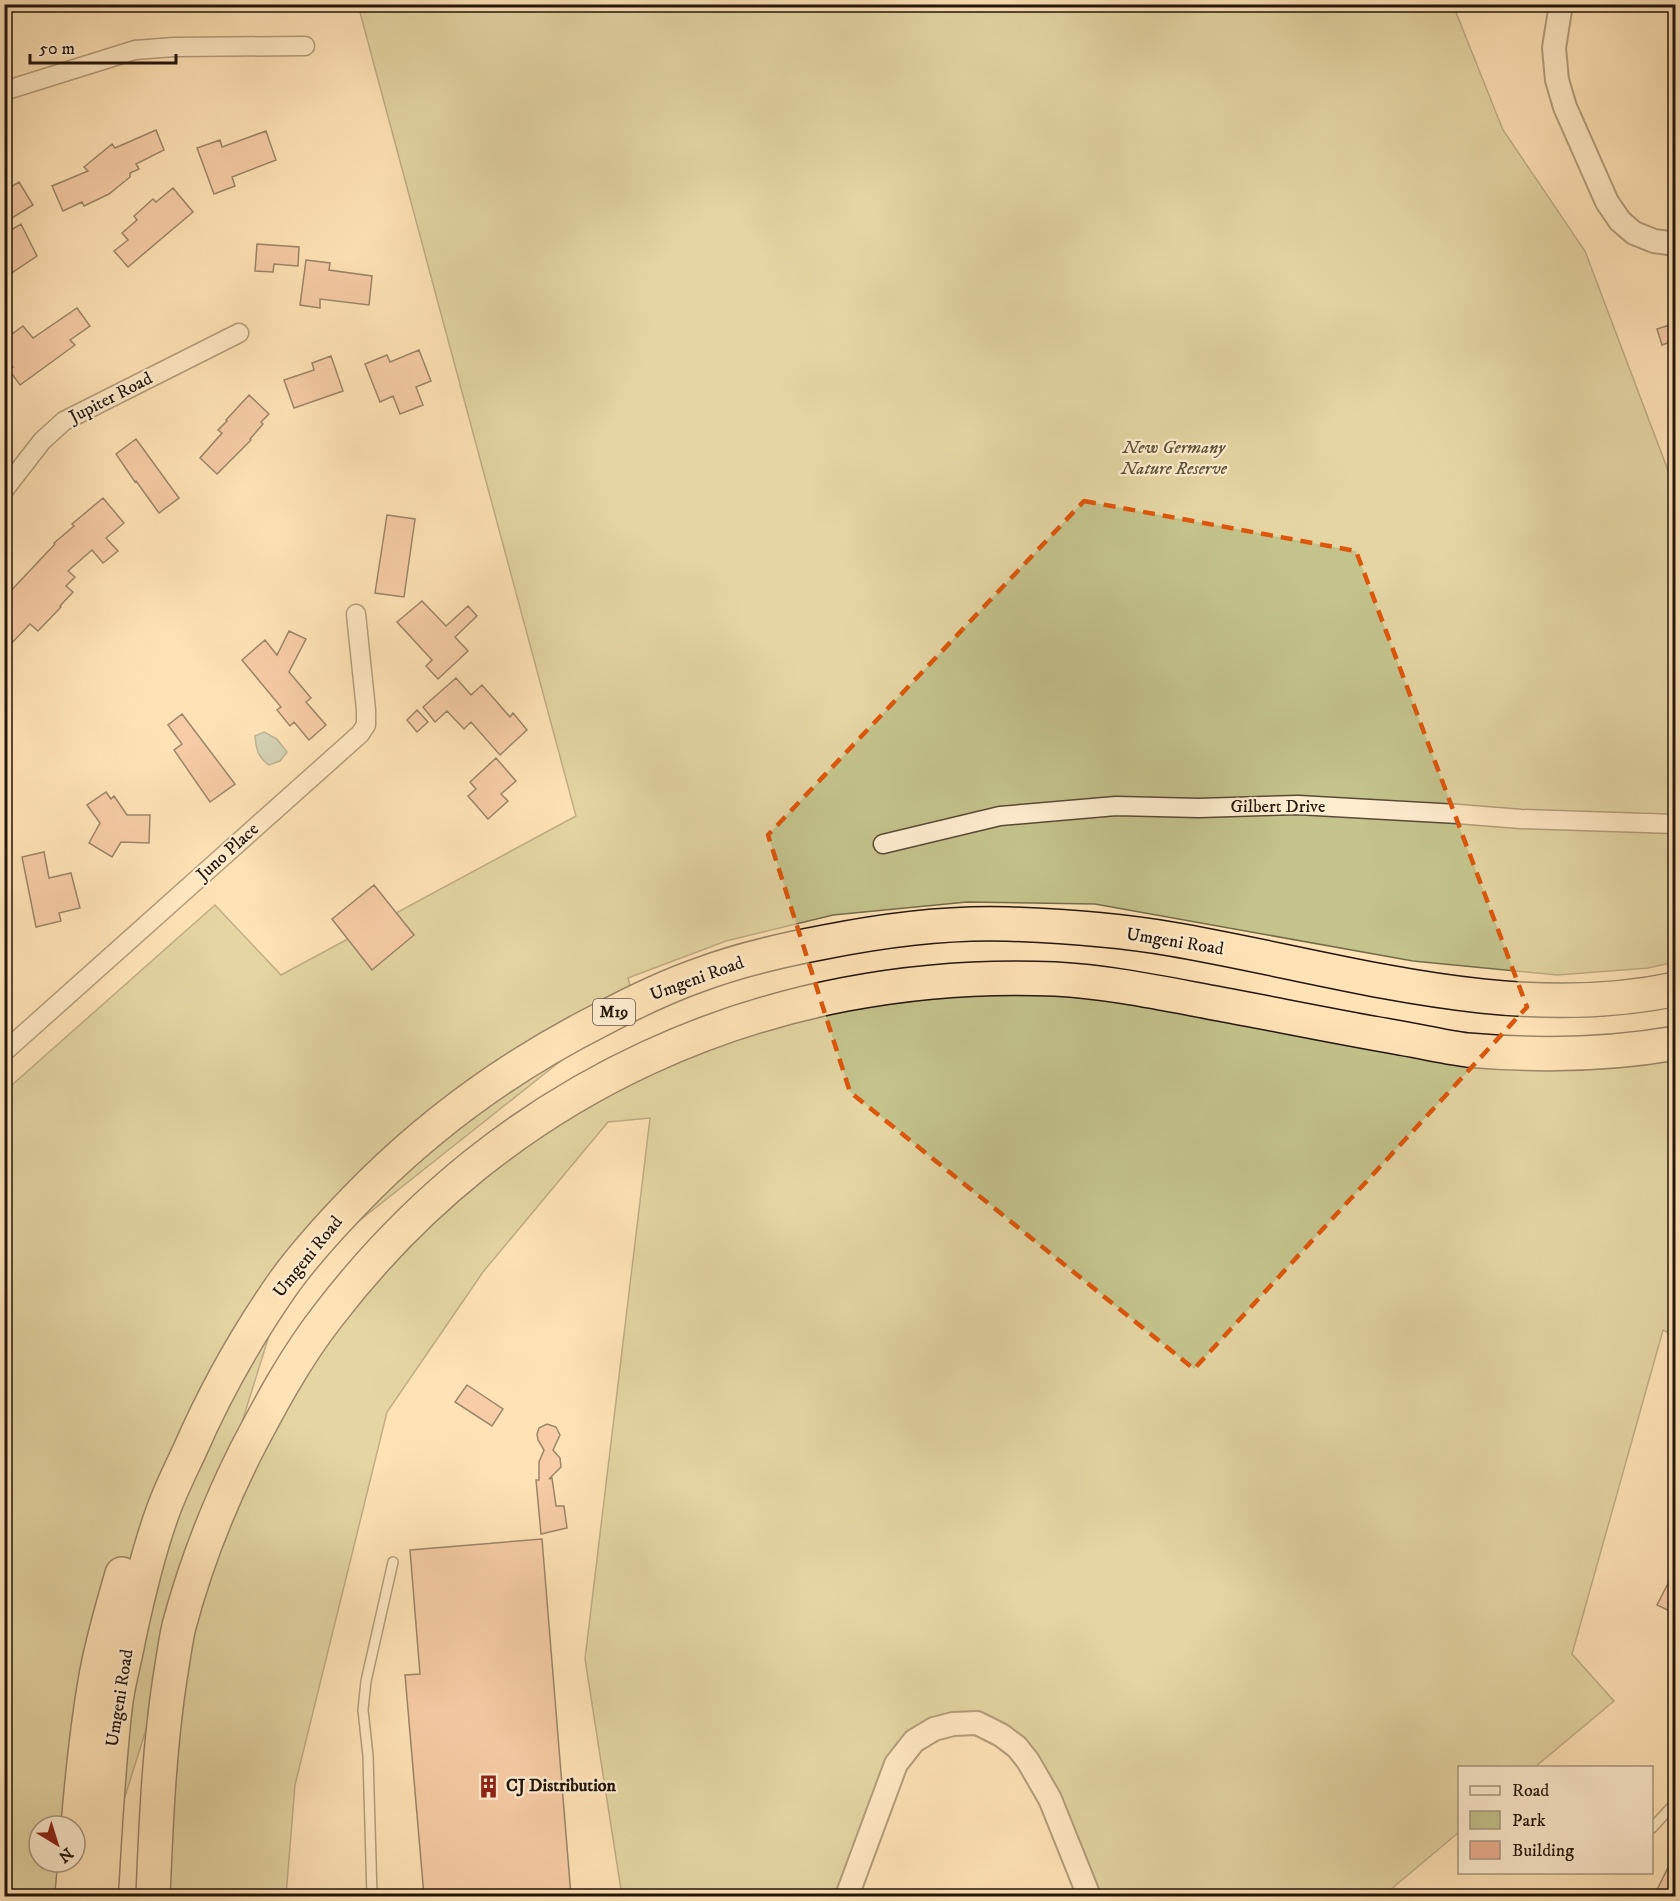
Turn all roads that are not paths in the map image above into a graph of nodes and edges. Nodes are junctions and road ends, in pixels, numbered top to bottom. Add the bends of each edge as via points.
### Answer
1 (1561, 4) edge
2 (305, 46) dead end
3 (4, 91) edge
4 (1676, 244) edge
5 (239, 333) dead end
6 (4, 490) edge
7 (356, 614) dead end
8 (1676, 824) edge
9 (883, 844) dead end
10 (1676, 989) edge
11 (1676, 1043) edge
12 (4, 1052) edge
13 (287, 1278) junction
14 (393, 1562) dead end
15 (178, 1629) junction
16 (1676, 1802) edge
17 (79, 1814) edge
18 (1653, 1827) edge
19 (74, 1874) edge
20 (72, 1896) edge
21 (101, 1896) edge
22 (153, 1896) edge
23 (167, 1896) edge
24 (372, 1896) edge
25 (847, 1896) edge
26 (1089, 1896) edge

1 - 4 street via 1554,48 1557,80 1564,107 1607,202 1634,233
2 - 3 street via 135,50
5 - 6 street, Jupiter Road via 64,421 42,441
7 - 12 street, Juno Place via 366,710 366,724 360,734
8 - 9 street, Gilbert Drive via 1298,805 1116,806 1000,816
10 - 13 highway, Umgeni Road / M19 via 1596,1000 1489,996 1399,984 1165,938 1007,924 938,925 867,933 783,950 697,975 635,1002 525,1061 405,1150 345,1210
11 - 15 highway via 1598,1052 1466,1050 1140,988 1061,979 990,978 911,983 810,1000 681,1043 594,1084 491,1151 441,1192 382,1250 325,1319 271,1402 204,1547
13 - 17 highway via 218,1366 181,1426 152,1489 104,1639
13 - 21 highway, Umgeni Road / M19 via 233,1360 163,1510 138,1596 117,1695
14 - 24 lane via 363,1710
15 - 22 highway via 164,1717
15 - 23 highway via 167,1790
16 - 18 lane
19 - 20 highway
25 - 26 street via 896,1764 914,1741 934,1729 977,1723 1001,1735 1028,1761 1050,1799

